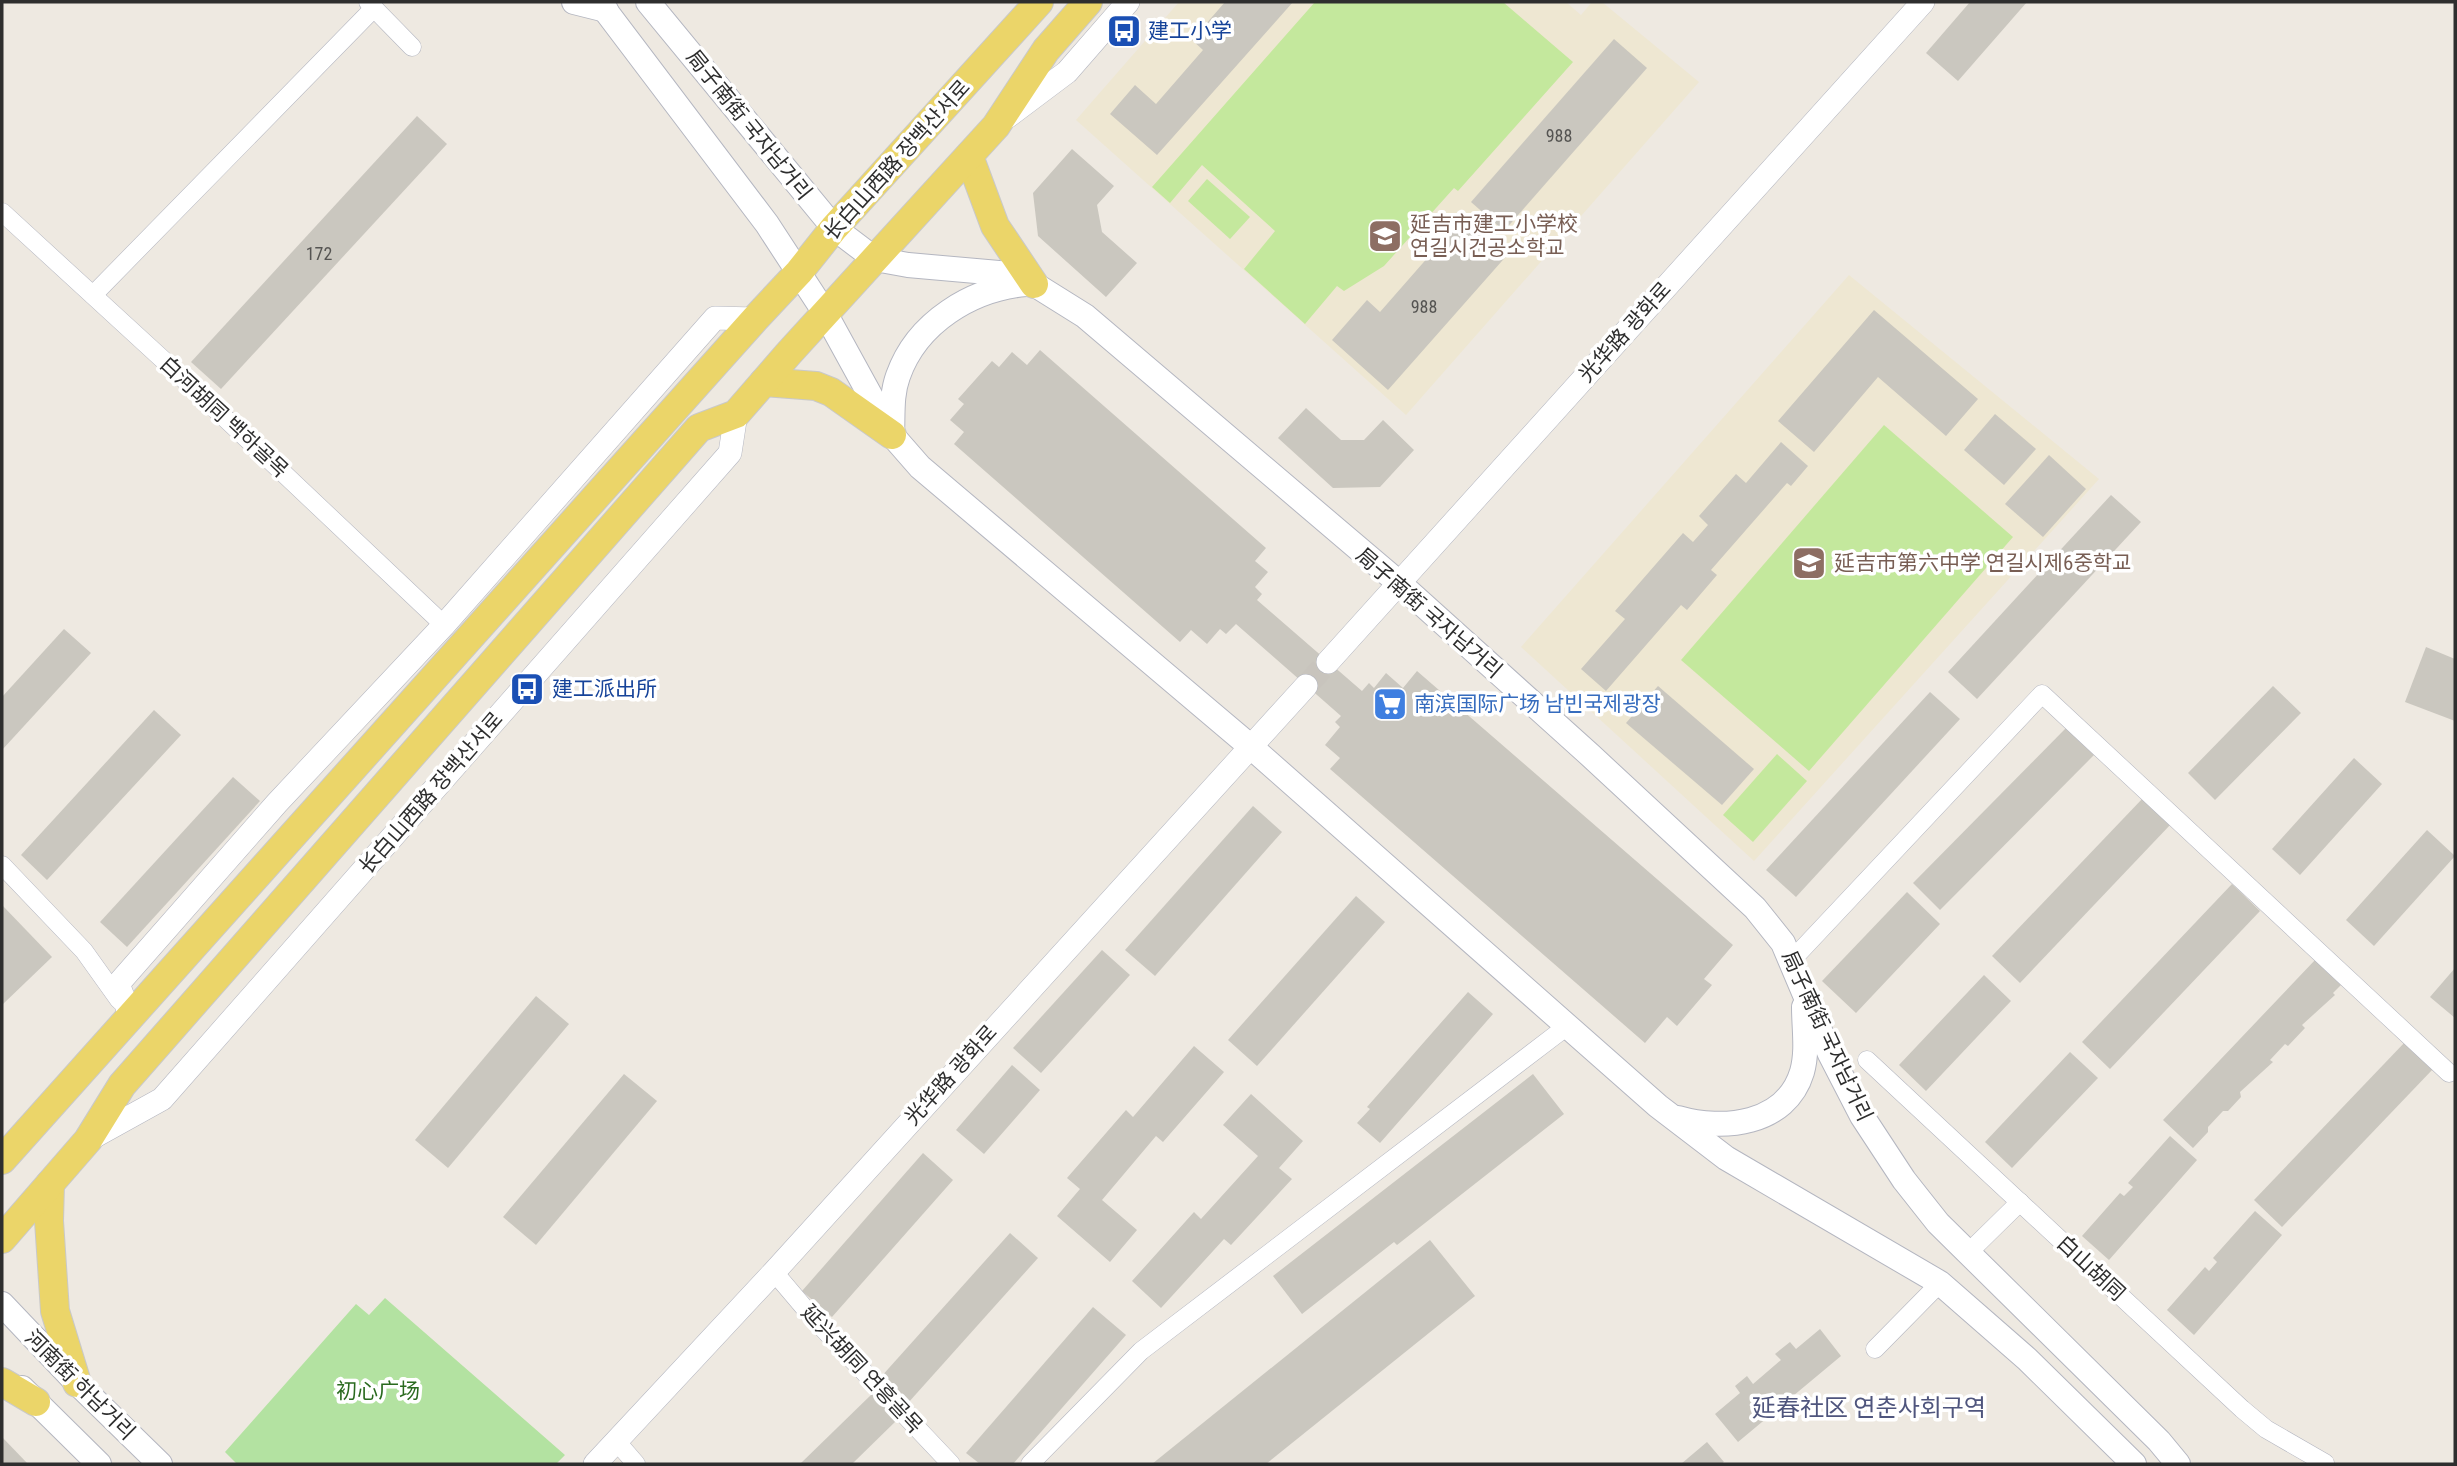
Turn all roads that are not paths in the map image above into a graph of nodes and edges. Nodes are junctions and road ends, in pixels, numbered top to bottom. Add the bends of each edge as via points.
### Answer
1 (575, 2) edge
2 (648, 2) edge
3 (1039, 2) edge
4 (1088, 2) edge
5 (1128, 2) edge
6 (1923, 2) edge
7 (371, 5) edge
8 (603, 6) edge
9 (412, 47) dead end
10 (996, 126) junction
11 (969, 156) junction
12 (2, 212) edge
13 (834, 228) junction
14 (875, 259) junction
15 (799, 272) junction
16 (1034, 284) junction
17 (93, 295) junction
18 (825, 313) junction
19 (755, 319) junction
20 (764, 382) junction
21 (736, 414) junction
22 (892, 435) junction
23 (1399, 583) junction
24 (444, 625) junction
25 (1328, 662) tunnel mouth
26 (1306, 686) tunnel mouth
27 (1251, 747) junction
28 (2, 865) edge
29 (1791, 961) junction
30 (1804, 994) junction
31 (131, 1017) junction
32 (1566, 1027) junction
33 (1867, 1059) dead end
34 (2449, 1073) dead end
35 (66, 1087) junction
36 (1671, 1116) junction
37 (2, 1128) edge
38 (88, 1140) junction
39 (2, 1160) edge
40 (50, 1184) junction
41 (2020, 1202) junction
42 (2, 1239) edge
43 (1969, 1252) junction
44 (774, 1272) junction
45 (1940, 1283) junction
46 (2, 1304) edge
47 (1875, 1349) dead end
48 (2, 1368) edge
49 (2, 1381) edge
50 (77, 1383) junction
51 (36, 1402) junction
52 (617, 1442) junction
53 (2325, 1463) edge
54 (99, 1464) edge
55 (160, 1464) edge
56 (595, 1464) edge
57 (636, 1464) edge
58 (951, 1464) edge
59 (1030, 1464) edge
60 (2134, 1464) edge
61 (2178, 1464) edge

1 - 8 main road
2 - 13 main road, 局子南街 국자남거리
3 - 13 main road, 长白山西路 장백산서로
4 - 10 main road, 长白山西路 장백산서로 via 1046,50
5 - 10 street, 长白山西路 장백산서로 via 1067,72
6 - 23 street, 光华路 광화로
7 - 9 street
7 - 17 street
8 - 15 main road, 局子南街 국자남거리
10 - 11 main road, 长白山西路 장백산서로
11 - 14 main road, 长白山西路 장백산서로
11 - 16 main road via 995,226
12 - 17 street, 白河胡同 백하골목
13 - 14 main road, 局子南街 국자남거리
13 - 15 main road, 长白山西路 장백산서로
14 - 16 main road, 局子南街 국자남거리 via 1010,274
14 - 18 main road, 长白山西路 장백산서로
15 - 18 main road, 局子南街 국자남거리
15 - 19 main road, 长白山西路 장백산서로
16 - 22 main road via 992,290 964,302 922,335 897,378
16 - 23 main road, 局子南街 국자남거리 via 1085,316
17 - 24 street, 白河胡同 백하골목
18 - 20 main road, 长白山西路 장백산서로
18 - 22 main road, 局子南街 국자남거리
19 - 24 street via 715,318
19 - 31 main road, 长白山西路 장백산서로
20 - 21 main road, 长白山西路 장백산서로
20 - 22 main road via 816,386 831,392
21 - 38 main road, 长白山西路 장백산서로 via 699,428 122,1085
21 - 38 street, 长白山西路 장백산서로 via 730,453 162,1099
22 - 27 main road, 局子南街 국자남거리 via 920,467
23 - 25 street, 光华路 광화로
23 - 29 main road, 局子南街 국자남거리 via 1755,908
24 - 31 street via 277,803 118,984
26 - 27 street, 光华路 광화로
27 - 32 main road, 局子南街 국자남거리
27 - 44 street, 光华路 광화로
28 - 31 street via 84,951
29 - 30 main road, 局子南街 국자남거리
29 - 34 street via 2042,694
30 - 36 main road via 1802,1070 1797,1085 1779,1105 1728,1125 1698,1124
30 - 43 main road, 局子南街 국자남거리 via 1862,1116 1904,1180 1938,1223
31 - 35 main road, 长白山西路 장백산서로
32 - 36 main road, 局子南街 국자남거리
32 - 59 street via 1141,1350
33 - 41 street, 白山胡同
35 - 37 main road
35 - 39 main road, 长白山西路 장백산서로
36 - 45 main road, 局子南街 국자남거리 via 1726,1158
38 - 40 main road, 长白山西路 장백산서로
40 - 42 main road, 长白山西路 장백산서로
40 - 50 main road via 55,1311
41 - 43 street
41 - 53 street, 白山胡同 via 2258,1422
43 - 61 main road, 局子南街 국자남거리
44 - 52 street, 光华路 광화로
44 - 58 street, 延兴胡同 연흥골목
45 - 47 street
45 - 60 main road, 局子南街 국자남거리 via 2027,1359
46 - 50 main road, 河南街 하남거리
48 - 51 main road, 河南街 하남거리
49 - 51 main road
50 - 55 main road, 河南街 하남거리
51 - 54 main road, 河南街 하남거리
52 - 56 street, 光华路 광화로
52 - 57 street

